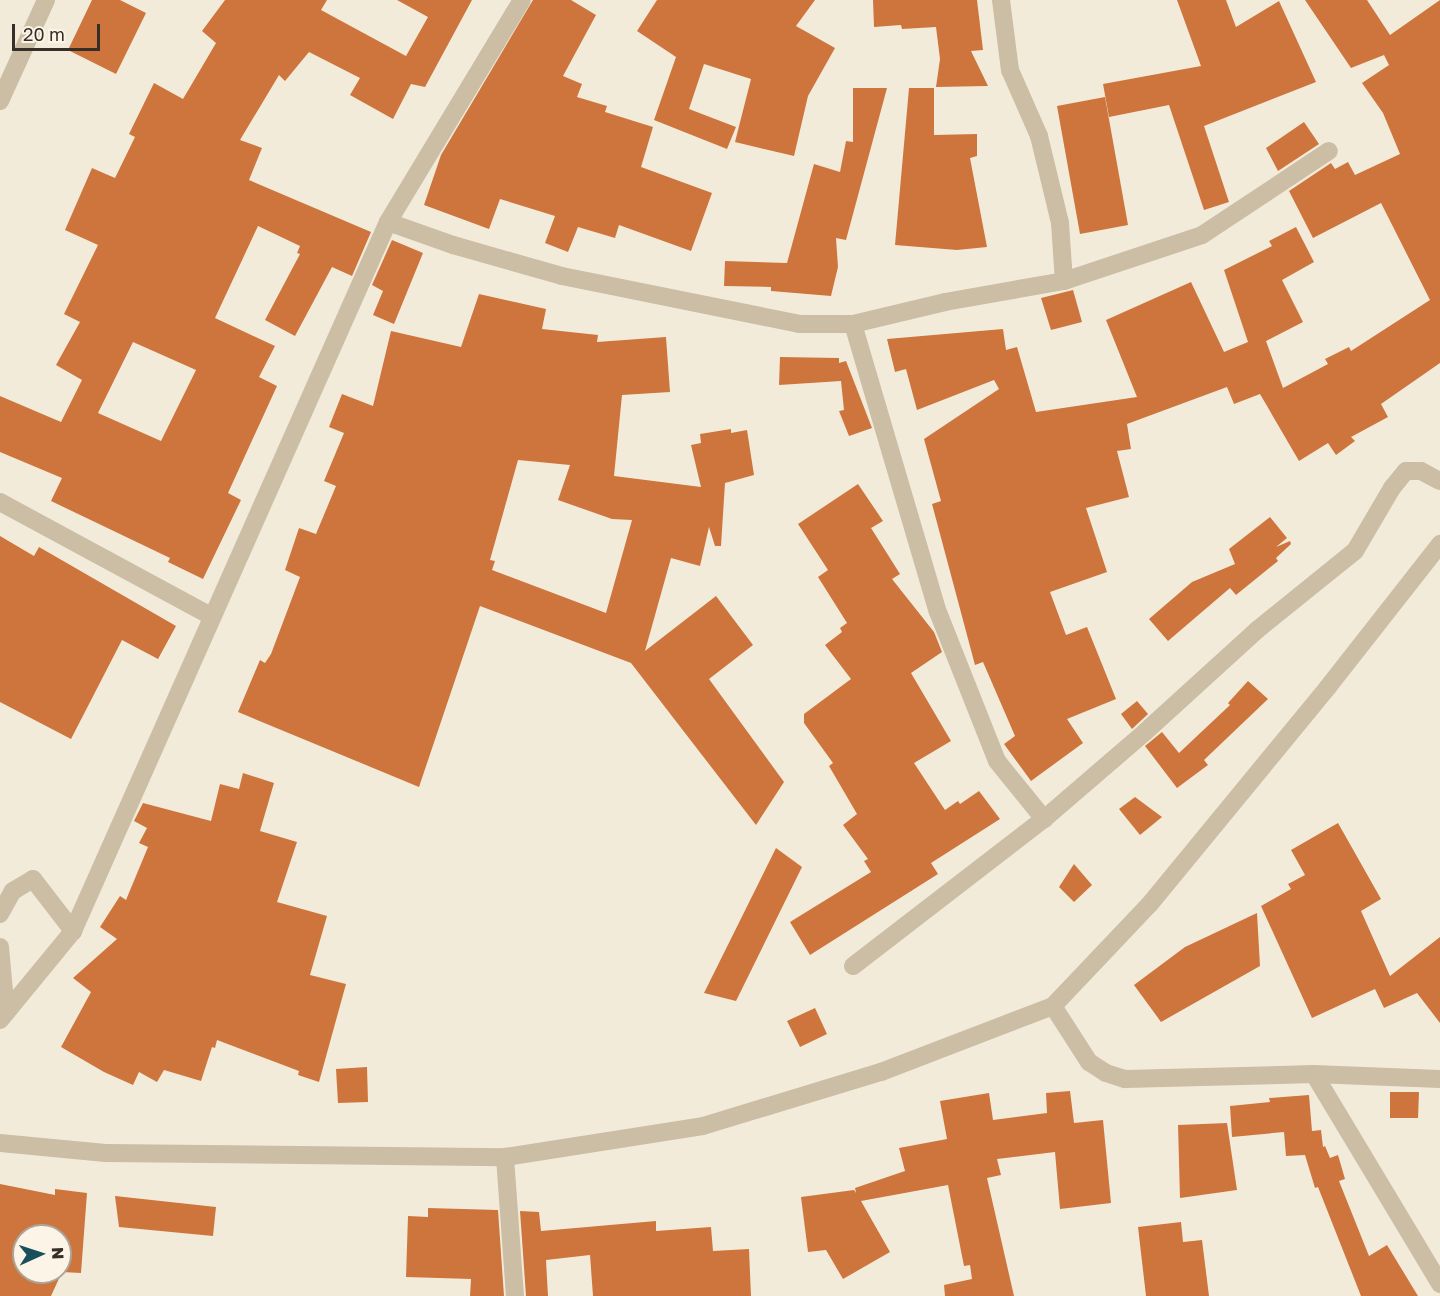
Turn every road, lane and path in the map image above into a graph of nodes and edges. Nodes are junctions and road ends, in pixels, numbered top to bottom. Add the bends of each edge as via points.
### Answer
1 (46, 0) edge
2 (522, 0) edge
3 (1001, 0) edge
4 (0, 101) edge
5 (1329, 151) dead end
6 (388, 222) junction
7 (1064, 281) junction
8 (853, 324) junction
9 (1440, 481) edge
10 (0, 502) edge
11 (1440, 544) edge
12 (211, 616) junction
13 (1044, 819) junction
14 (0, 914) edge
15 (73, 931) junction
16 (0, 947) edge
17 (853, 966) dead end
18 (1053, 1006) junction
19 (3, 1016) edge
20 (1314, 1074) junction
21 (1440, 1079) edge
22 (0, 1143) edge
23 (505, 1157) junction
24 (1440, 1284) edge
25 (515, 1296) edge

1 - 4 street
2 - 6 street
3 - 7 street via 1010,70 1039,136 1060,223
5 - 7 street via 1202,235
6 - 8 street via 562,276 800,324
6 - 12 street
7 - 8 street via 945,302
8 - 13 street via 938,612 997,761
9 - 13 street via 1421,471 1406,471 1355,550 1257,630
10 - 12 street
11 - 18 street via 1149,906
12 - 15 street
13 - 17 street
14 - 15 street via 13,891 33,879
15 - 19 street
16 - 19 street
18 - 20 street via 1089,1062 1125,1079
18 - 23 street via 880,1072 703,1126
20 - 21 street
20 - 24 street
22 - 23 street via 105,1153
23 - 25 street

